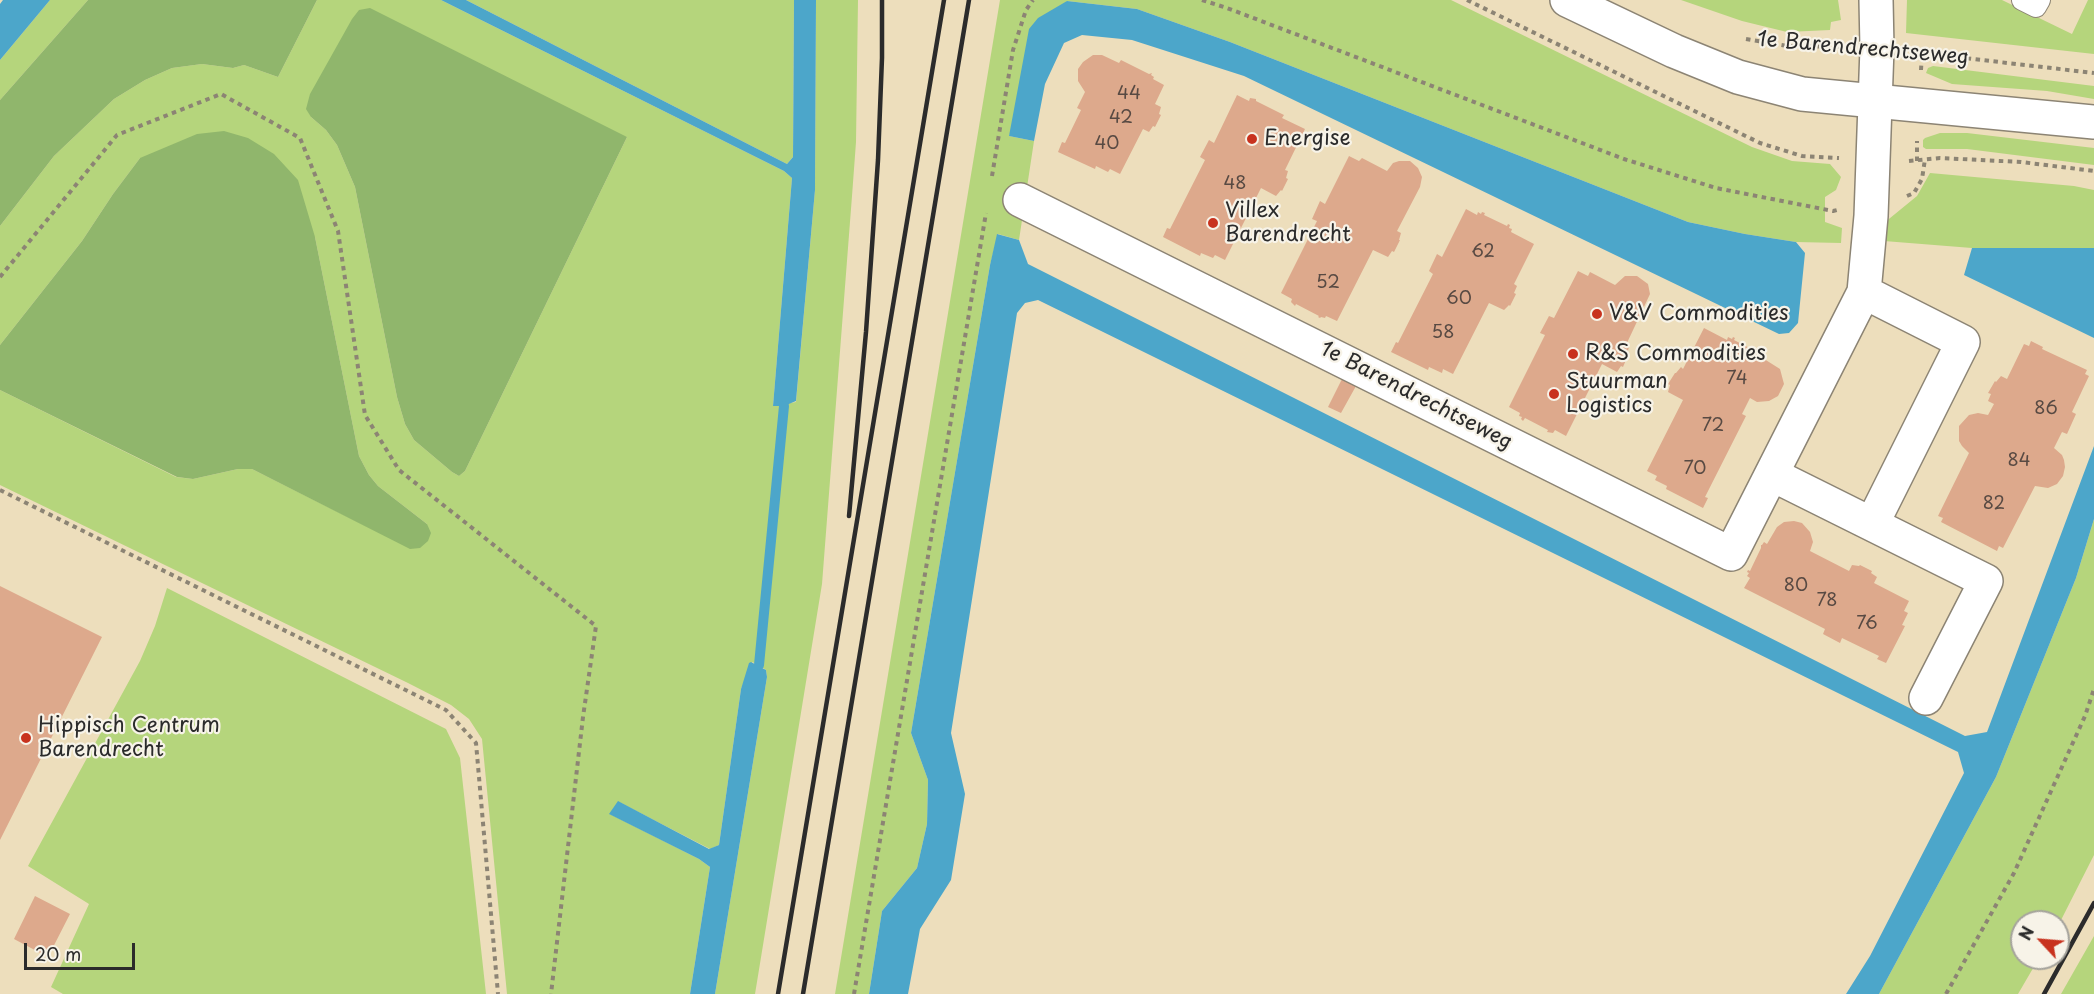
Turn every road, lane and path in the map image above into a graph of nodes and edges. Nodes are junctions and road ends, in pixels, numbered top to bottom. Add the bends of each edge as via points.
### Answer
1 (1033, 0) edge
2 (1202, 0) edge
3 (1467, 0) edge
4 (1567, 0) edge
5 (1876, 0) edge
6 (2022, 0) edge
7 (2040, 0) edge
8 (1742, 38) dead end
9 (1877, 48) junction
10 (2094, 73) edge
11 (1875, 102) junction
12 (2094, 122) edge
13 (1872, 159) junction
14 (1925, 159) dead end
15 (2094, 171) edge
16 (991, 180) dead end
17 (1020, 200) dead end
18 (987, 203) dead end
19 (1870, 203) junction
20 (0, 277) edge
21 (1864, 292) junction
22 (1773, 475) junction
23 (0, 489) edge
24 (1872, 524) junction
25 (2094, 689) edge
26 (1926, 698) dead end
27 (498, 994) edge
28 (551, 994) edge
29 (854, 994) edge
30 (1946, 994) edge

1 - 16 path via 1013,50
2 - 19 path via 1624,159 1716,188 1833,211
3 - 13 path via 1760,143 1802,156
4 - 11 street, 1e Barendrechtseweg via 1738,77 1802,94
5 - 9 street
6 - 7 lane via 2037,7
8 - 9 path, 1e Barendrechtseweg via 1787,46
9 - 10 path, 1e Barendrechtseweg
9 - 11 street
11 - 12 street, 1e Barendrechtseweg
11 - 13 street, 1e Barendrechtseweg
13 - 19 street, 1e Barendrechtseweg
14 - 15 path via 2020,162
17 - 22 street, 1e Barendrechtseweg via 1731,554
18 - 29 path
19 - 21 street, 1e Barendrechtseweg
20 - 28 path via 117,135 221,94 300,138 338,231 365,415 399,470 596,626
21 - 22 street, 1e Barendrechtseweg
21 - 24 street via 1963,342
22 - 24 street
23 - 27 path via 446,710 476,743
24 - 26 street via 1986,581
25 - 30 path via 2014,873

